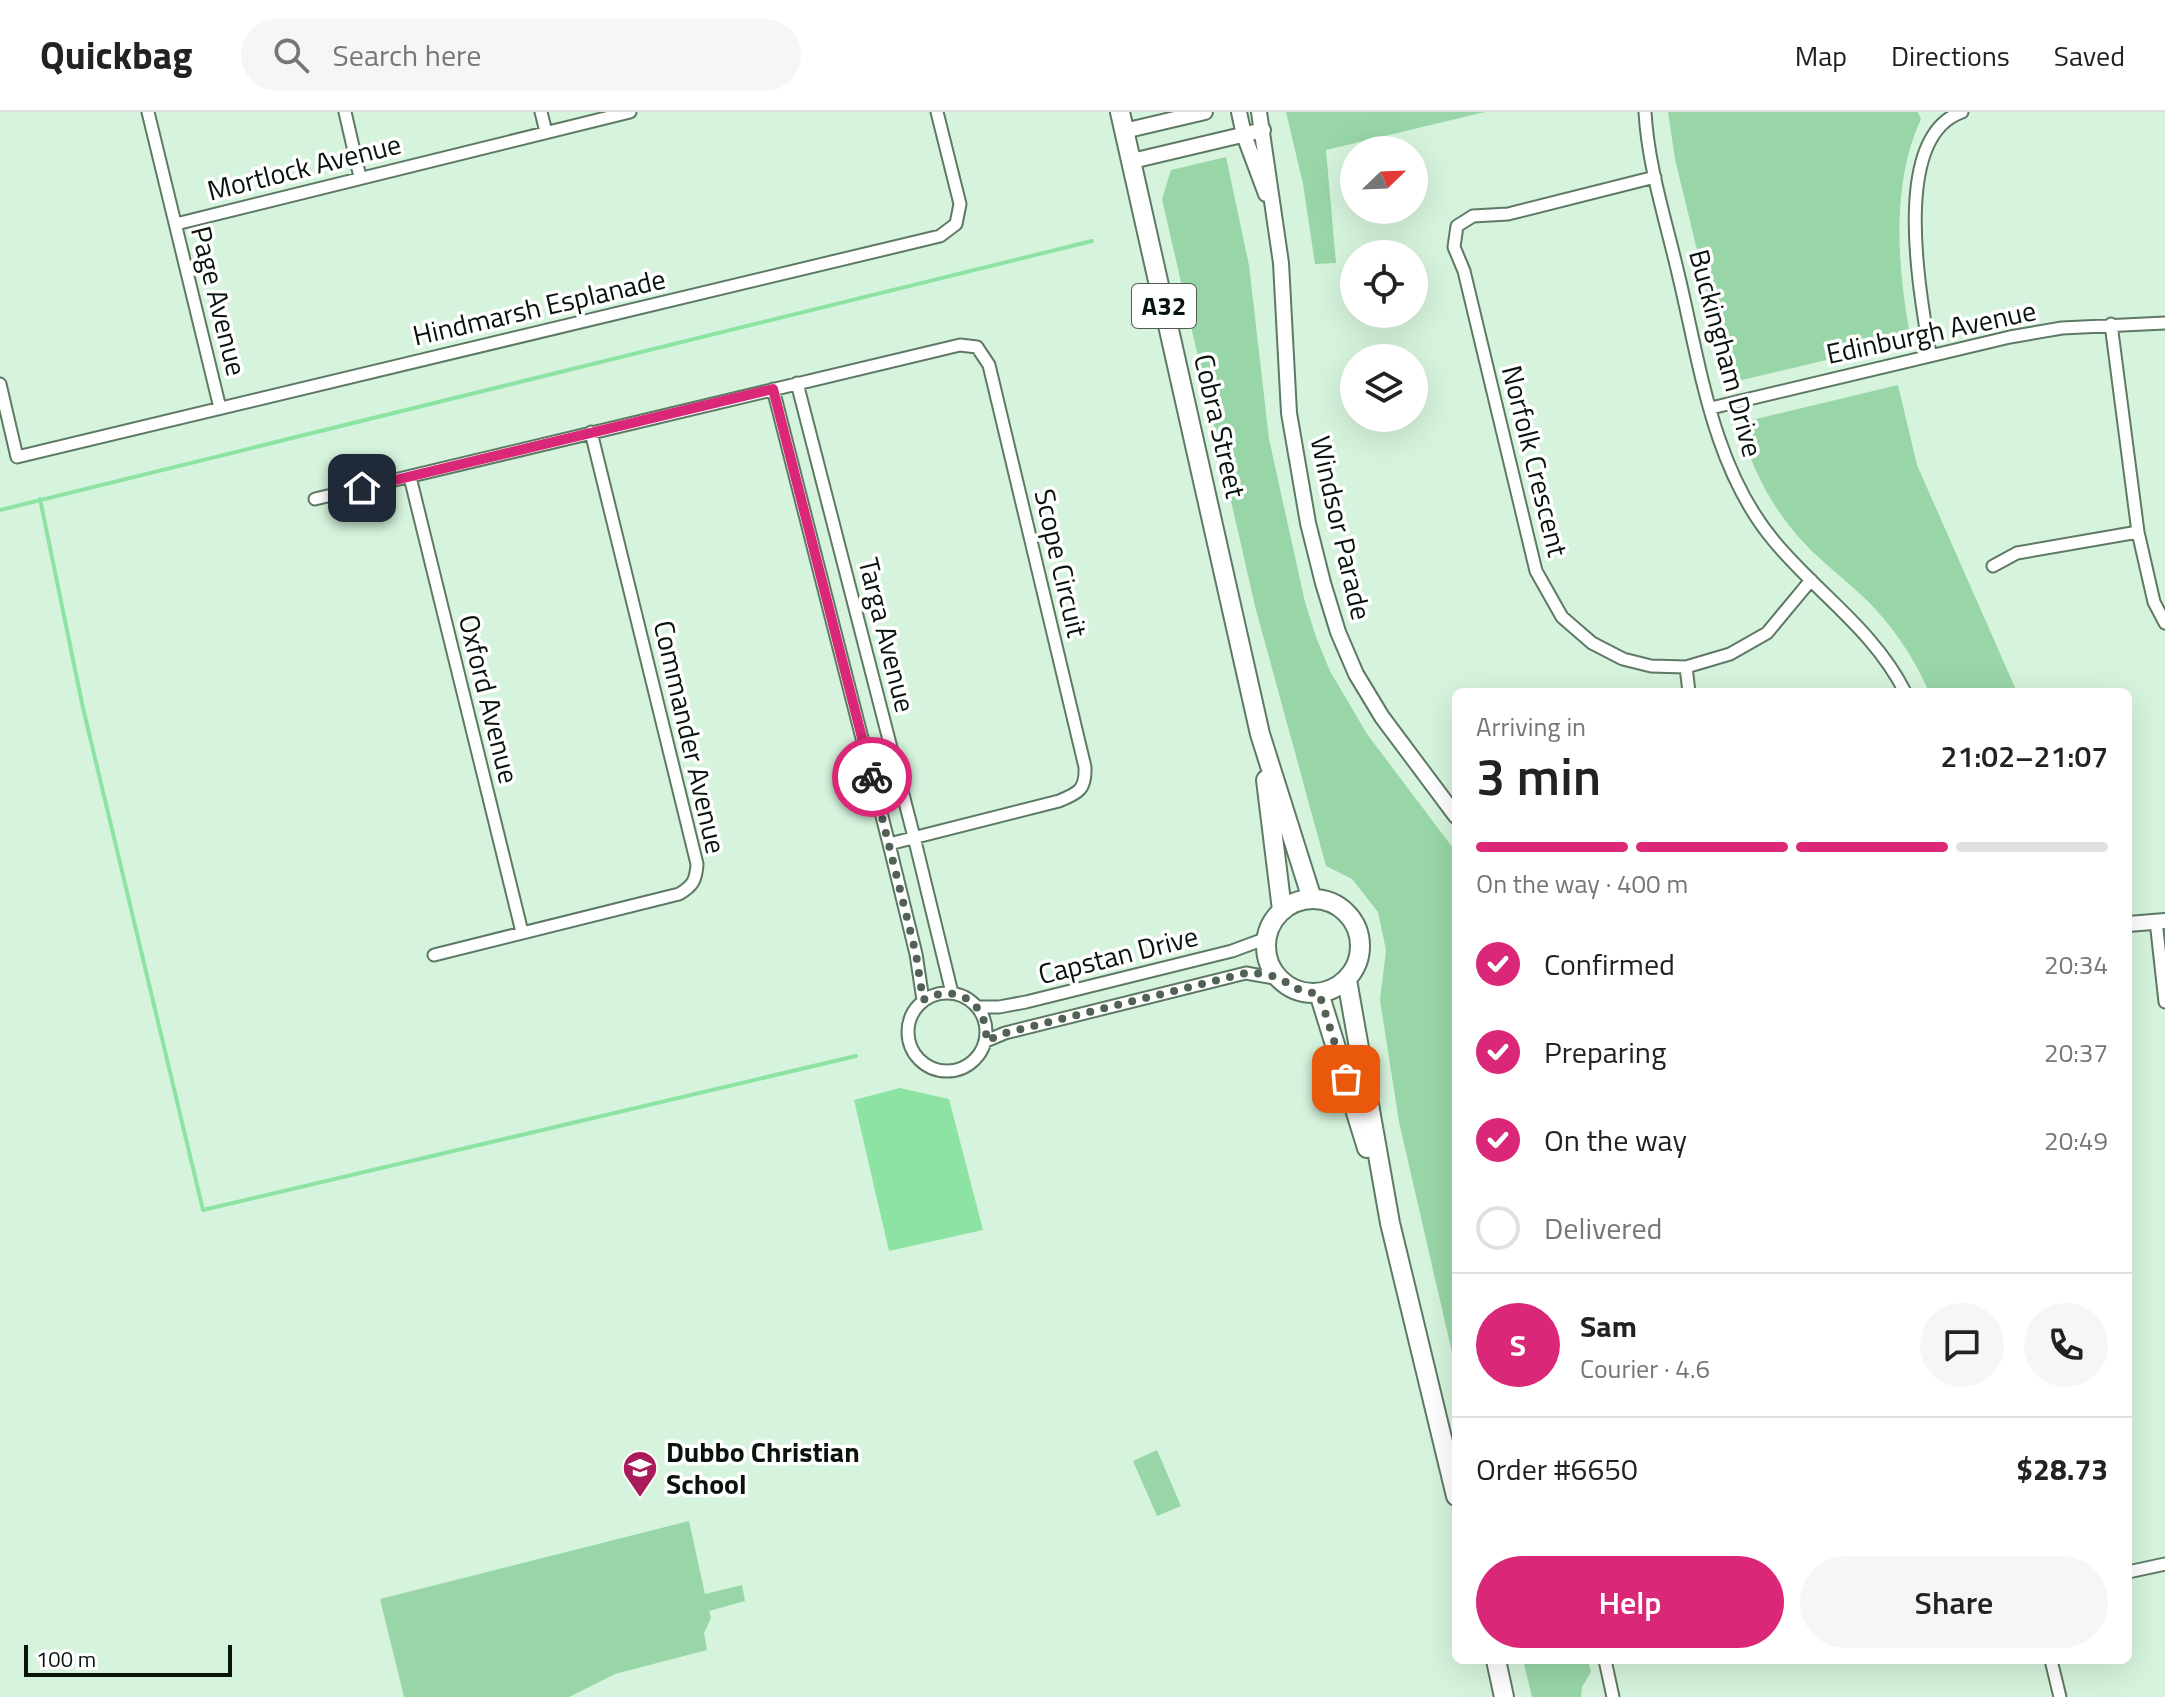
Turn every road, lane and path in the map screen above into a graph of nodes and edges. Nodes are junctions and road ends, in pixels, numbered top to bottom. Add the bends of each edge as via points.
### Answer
1 (148, 112) edge
2 (345, 112) edge
3 (541, 112) edge
4 (630, 112) edge
5 (937, 112) edge
6 (1205, 112) edge
7 (1239, 112) edge
8 (1259, 112) edge
9 (1645, 112) edge
10 (1962, 112) edge
11 (1120, 118) edge
12 (1263, 130) junction
13 (546, 132) junction
14 (1244, 135) junction
15 (1132, 161) junction
16 (360, 177) junction
17 (1655, 177) junction
18 (1274, 217) junction
19 (176, 224) junction
20 (2165, 323) edge
21 (2111, 324) junction
22 (1930, 354) junction
23 (0, 384) edge
24 (785, 386) junction
25 (220, 408) junction
26 (1711, 408) junction
27 (591, 432) junction
28 (410, 477) junction
29 (315, 499) dead end
30 (2138, 532) junction
31 (1993, 566) dead end
32 (1811, 580) junction
33 (2165, 623) edge
34 (1686, 667) junction
35 (1689, 688) edge
36 (1903, 688) edge
37 (1260, 734) junction
38 (1452, 811) edge
39 (914, 837) junction
40 (889, 844) junction
41 (1312, 899) junction
42 (1282, 910) junction
43 (2161, 921) edge
44 (2132, 924) edge
45 (522, 932) junction
46 (1267, 938) junction
47 (434, 955) dead end
48 (1279, 979) junction
49 (1347, 980) junction
50 (952, 993) junction
51 (1319, 993) junction
52 (923, 1000) junction
53 (2165, 1002) edge
54 (978, 1007) junction
55 (986, 1041) junction
56 (1390, 1223) junction
57 (1452, 1479) edge
58 (2165, 1564) edge
59 (2132, 1571) edge
60 (1497, 1664) edge
61 (1606, 1664) edge
62 (2052, 1664) edge
63 (1504, 1697) edge
64 (1613, 1697) edge
65 (2060, 1697) edge

1 - 19 street, Page Avenue
2 - 16 street
3 - 13 street
4 - 13 street, Mortlock Avenue
5 - 25 street, Hindmarsh Esplanade via 960,204 956,224 940,236
6 - 11 street
7 - 14 street, Windsor Parade
8 - 12 street, Windsor Parade
9 - 17 street, Buckingham Drive
10 - 22 street via 1933,133 1916,203 1917,270
11 - 15 highway, Cobra Street / A32
12 - 14 street
12 - 18 street, Windsor Parade
13 - 16 street, Mortlock Avenue
14 - 15 street
14 - 18 street, Windsor Parade
15 - 37 highway, Cobra Street / A32
16 - 19 street, Mortlock Avenue
17 - 26 street, Buckingham Drive
17 - 34 street, Norfolk Crescent via 1508,214 1473,216 1457,226 1454,247 1536,571 1562,617 1592,643 1623,659
18 - 38 street, Windsor Parade via 1289,413 1308,523 1330,608 1356,674
19 - 25 street, Page Avenue
20 - 21 street, Edinburgh Avenue
21 - 22 street, Edinburgh Avenue
21 - 30 street
22 - 26 street, Edinburgh Avenue
23 - 25 street, Hindmarsh Esplanade via 17,457
24 - 27 street
24 - 39 street, Targa Avenue
24 - 39 street, Scope Circuit via 960,345 977,347 989,365 1086,781 1080,791 1059,801
24 - 40 street, Targa Avenue
26 - 32 street, Buckingham Drive via 1746,502 1773,541
27 - 28 street
27 - 45 street, Commander Avenue via 697,864 696,879 679,894
28 - 29 street
28 - 45 street, Oxford Avenue
30 - 31 street via 2017,553
30 - 33 street via 2154,602
32 - 34 street, Norfolk Crescent via 1767,633 1730,654
32 - 36 street, Buckingham Drive via 1868,635
34 - 35 street
37 - 41 highway, Cobra Street / A32
37 - 42 highway, Cobra Street / A32
39 - 40 street, Scope Circuit
39 - 50 street, Targa Avenue
40 - 52 street, Targa Avenue
41 - 42 highway
41 - 49 highway via 1328,901 1353,921 1360,951
42 - 46 highway
43 - 44 street
43 - 53 street
45 - 47 street, Commander Avenue
46 - 48 highway via 1270,966
46 - 54 street, Capstan Drive via 1026,1002
48 - 51 highway via 1304,993
48 - 55 street, Capstan Drive via 1246,973
49 - 51 highway
49 - 56 highway
50 - 52 street
50 - 54 street
51 - 56 highway
52 - 55 street via 910,1018 908,1039 926,1066 947,1072 968,1066
54 - 55 street
56 - 57 highway
58 - 59 street
60 - 63 highway
61 - 64 street
62 - 65 street

